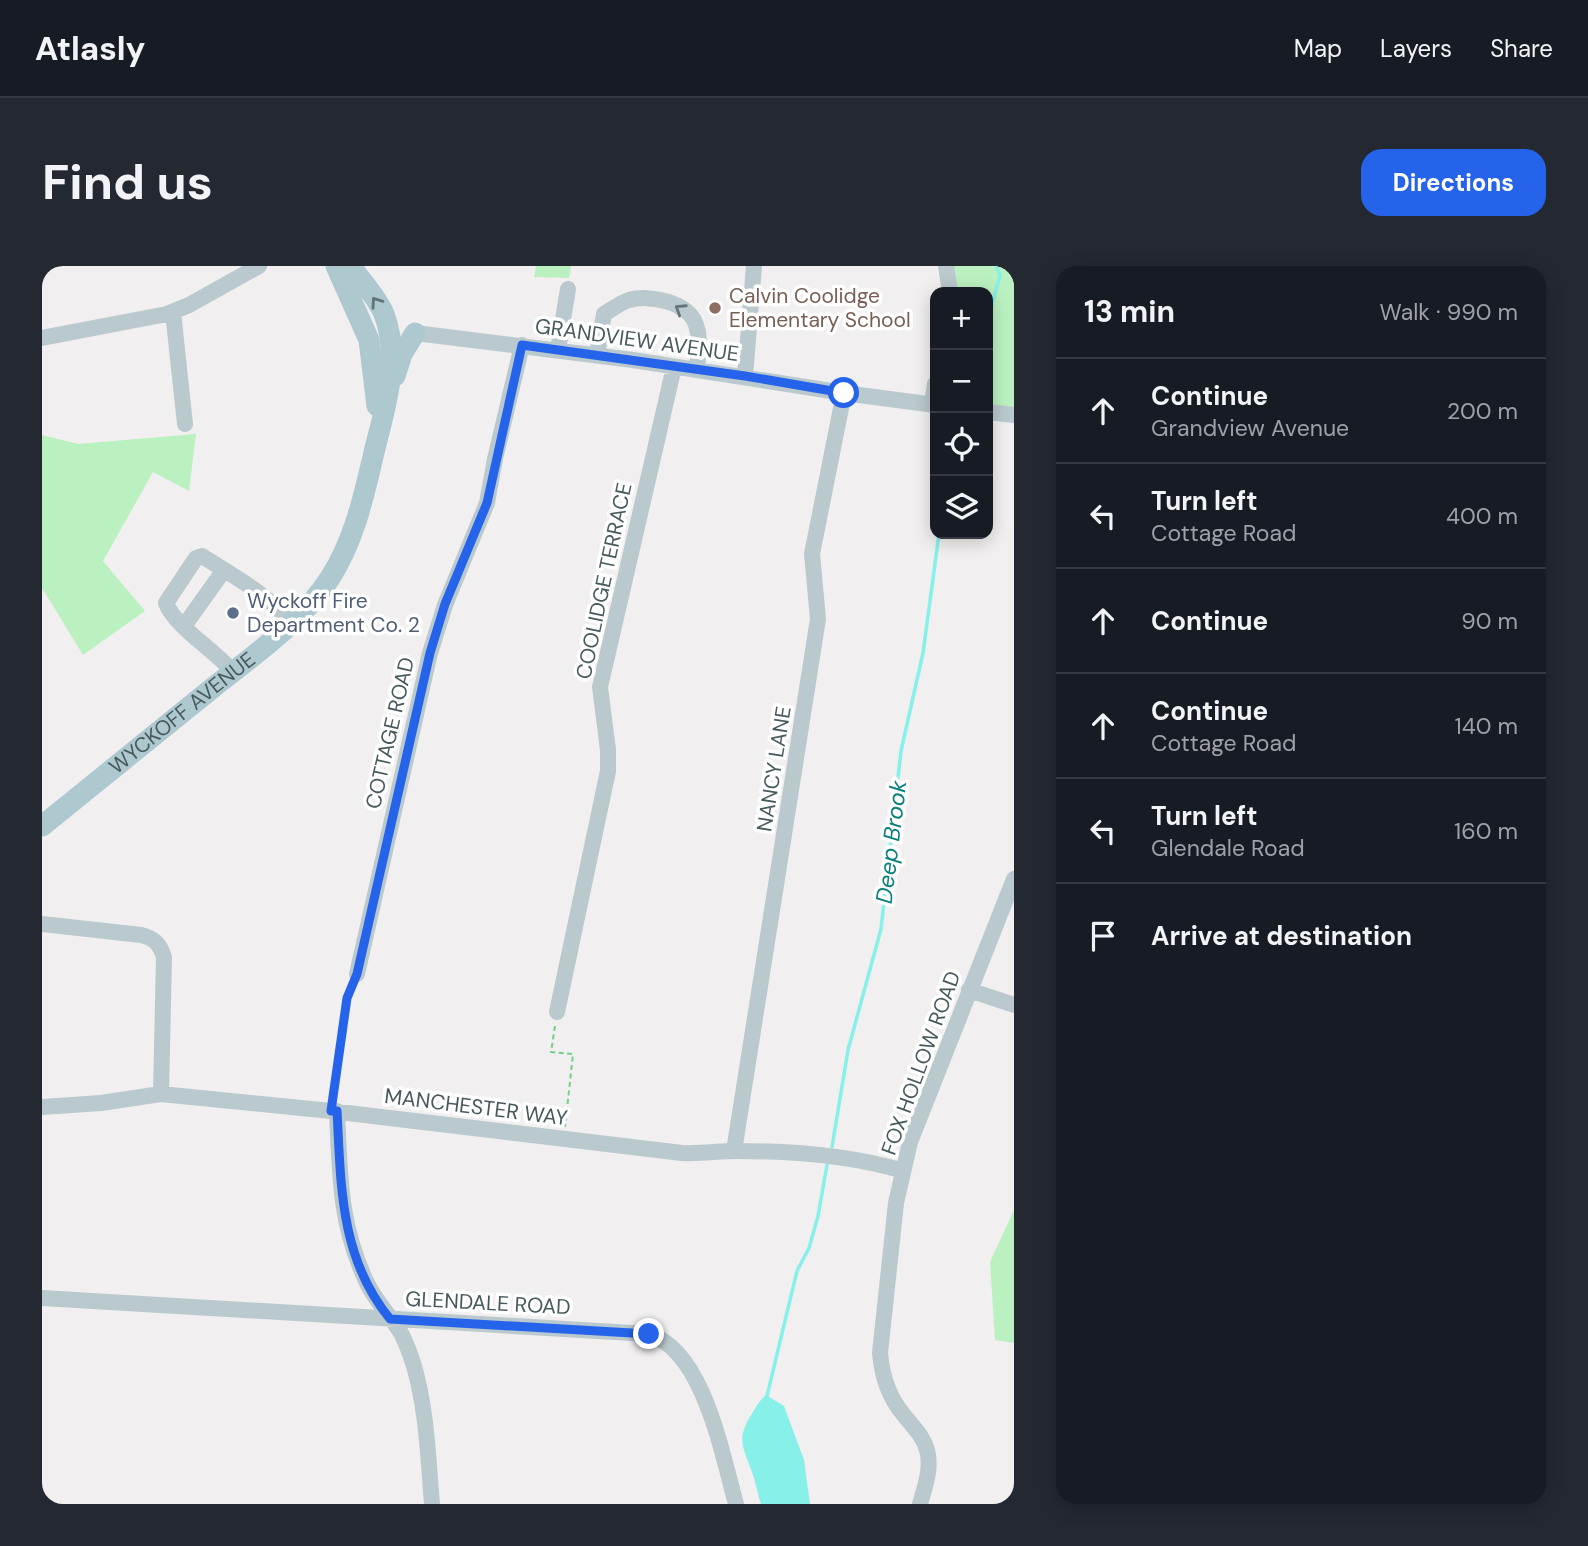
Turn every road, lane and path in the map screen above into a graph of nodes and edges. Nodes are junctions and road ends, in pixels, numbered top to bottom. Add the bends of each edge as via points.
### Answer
1 (259, 266) edge
2 (336, 266) edge
3 (351, 266) edge
4 (754, 266) edge
5 (946, 266) edge
6 (949, 287) edge
7 (568, 289) dead end
8 (173, 312) junction
9 (415, 333) junction
10 (42, 338) edge
11 (379, 338) junction
12 (522, 345) junction
13 (558, 350) junction
14 (597, 355) junction
15 (674, 366) junction
16 (697, 369) junction
17 (745, 376) junction
18 (390, 392) junction
19 (844, 393) junction
20 (930, 404) edge
21 (993, 413) edge
22 (1014, 415) edge
23 (185, 424) dead end
24 (378, 439) junction
25 (224, 570) junction
26 (291, 622) junction
27 (184, 626) junction
28 (233, 672) junction
29 (42, 826) edge
30 (1014, 879) edge
31 (42, 924) edge
32 (357, 974) joint
33 (969, 990) junction
34 (1014, 1005) edge
35 (557, 1012) joint
36 (162, 1094) junction
37 (42, 1107) edge
38 (334, 1111) junction
39 (564, 1138) junction
40 (734, 1151) junction
41 (903, 1171) junction
42 (42, 1298) edge
43 (390, 1319) junction
44 (432, 1504) edge
45 (736, 1504) edge
46 (920, 1504) edge

1 - 8 street
2 - 11 main road, WYCKOFF AVENUE
11 -> 3 main road, WYCKOFF AVENUE via 383,312
4 - 17 street
5 - 6 street
7 - 13 street
8 - 10 street
8 - 23 street
9 - 11 main road
9 - 12 street, GRANDVIEW AVENUE
9 - 18 main road via 402,354
11 - 18 main road, WYCKOFF AVENUE
11 - 24 main road, WYCKOFF AVENUE
12 - 13 street, GRANDVIEW AVENUE
12 - 32 street, COTTAGE ROAD via 487,503 430,653
13 - 14 street, GRANDVIEW AVENUE
14 - 15 street, GRANDVIEW AVENUE
16 -> 14 street via 696,322 682,307 664,301 631,299 604,314
15 - 16 street, GRANDVIEW AVENUE
15 - 35 street, COOLIDGE TERRACE via 600,687 608,771
16 - 17 street, GRANDVIEW AVENUE
17 - 19 street, GRANDVIEW AVENUE
18 - 24 main road, WYCKOFF AVENUE
19 - 20 street, GRANDVIEW AVENUE
19 - 40 street, NANCY LANE via 812,554 818,619
21 - 22 street
24 - 26 main road, WYCKOFF AVENUE via 342,559 314,600
25 - 26 street
25 - 27 street
25 - 27 street via 202,556 196,558 166,603
26 - 28 main road, WYCKOFF AVENUE
27 - 28 street
28 - 29 main road, WYCKOFF AVENUE
30 - 33 street, FOX HOLLOW ROAD
31 - 36 street via 141,935 162,948
32 - 38 path via 347,998
33 - 34 street
33 - 41 street, FOX HOLLOW ROAD
35 - 39 path via 551,1052 572,1054
36 - 37 street, MANCHESTER WAY
36 - 38 street, MANCHESTER WAY
38 - 39 street, MANCHESTER WAY
38 - 43 street via 348,1236 378,1304
39 - 40 street, MANCHESTER WAY via 706,1155
40 - 41 street, MANCHESTER WAY via 853,1158
41 - 46 street, FOX HOLLOW ROAD via 880,1353 892,1399 927,1451 927,1479
42 - 43 street, GLENDALE ROAD
43 - 44 street via 400,1329 414,1366 424,1411
43 - 45 street, GLENDALE ROAD via 660,1338 677,1352 703,1396

